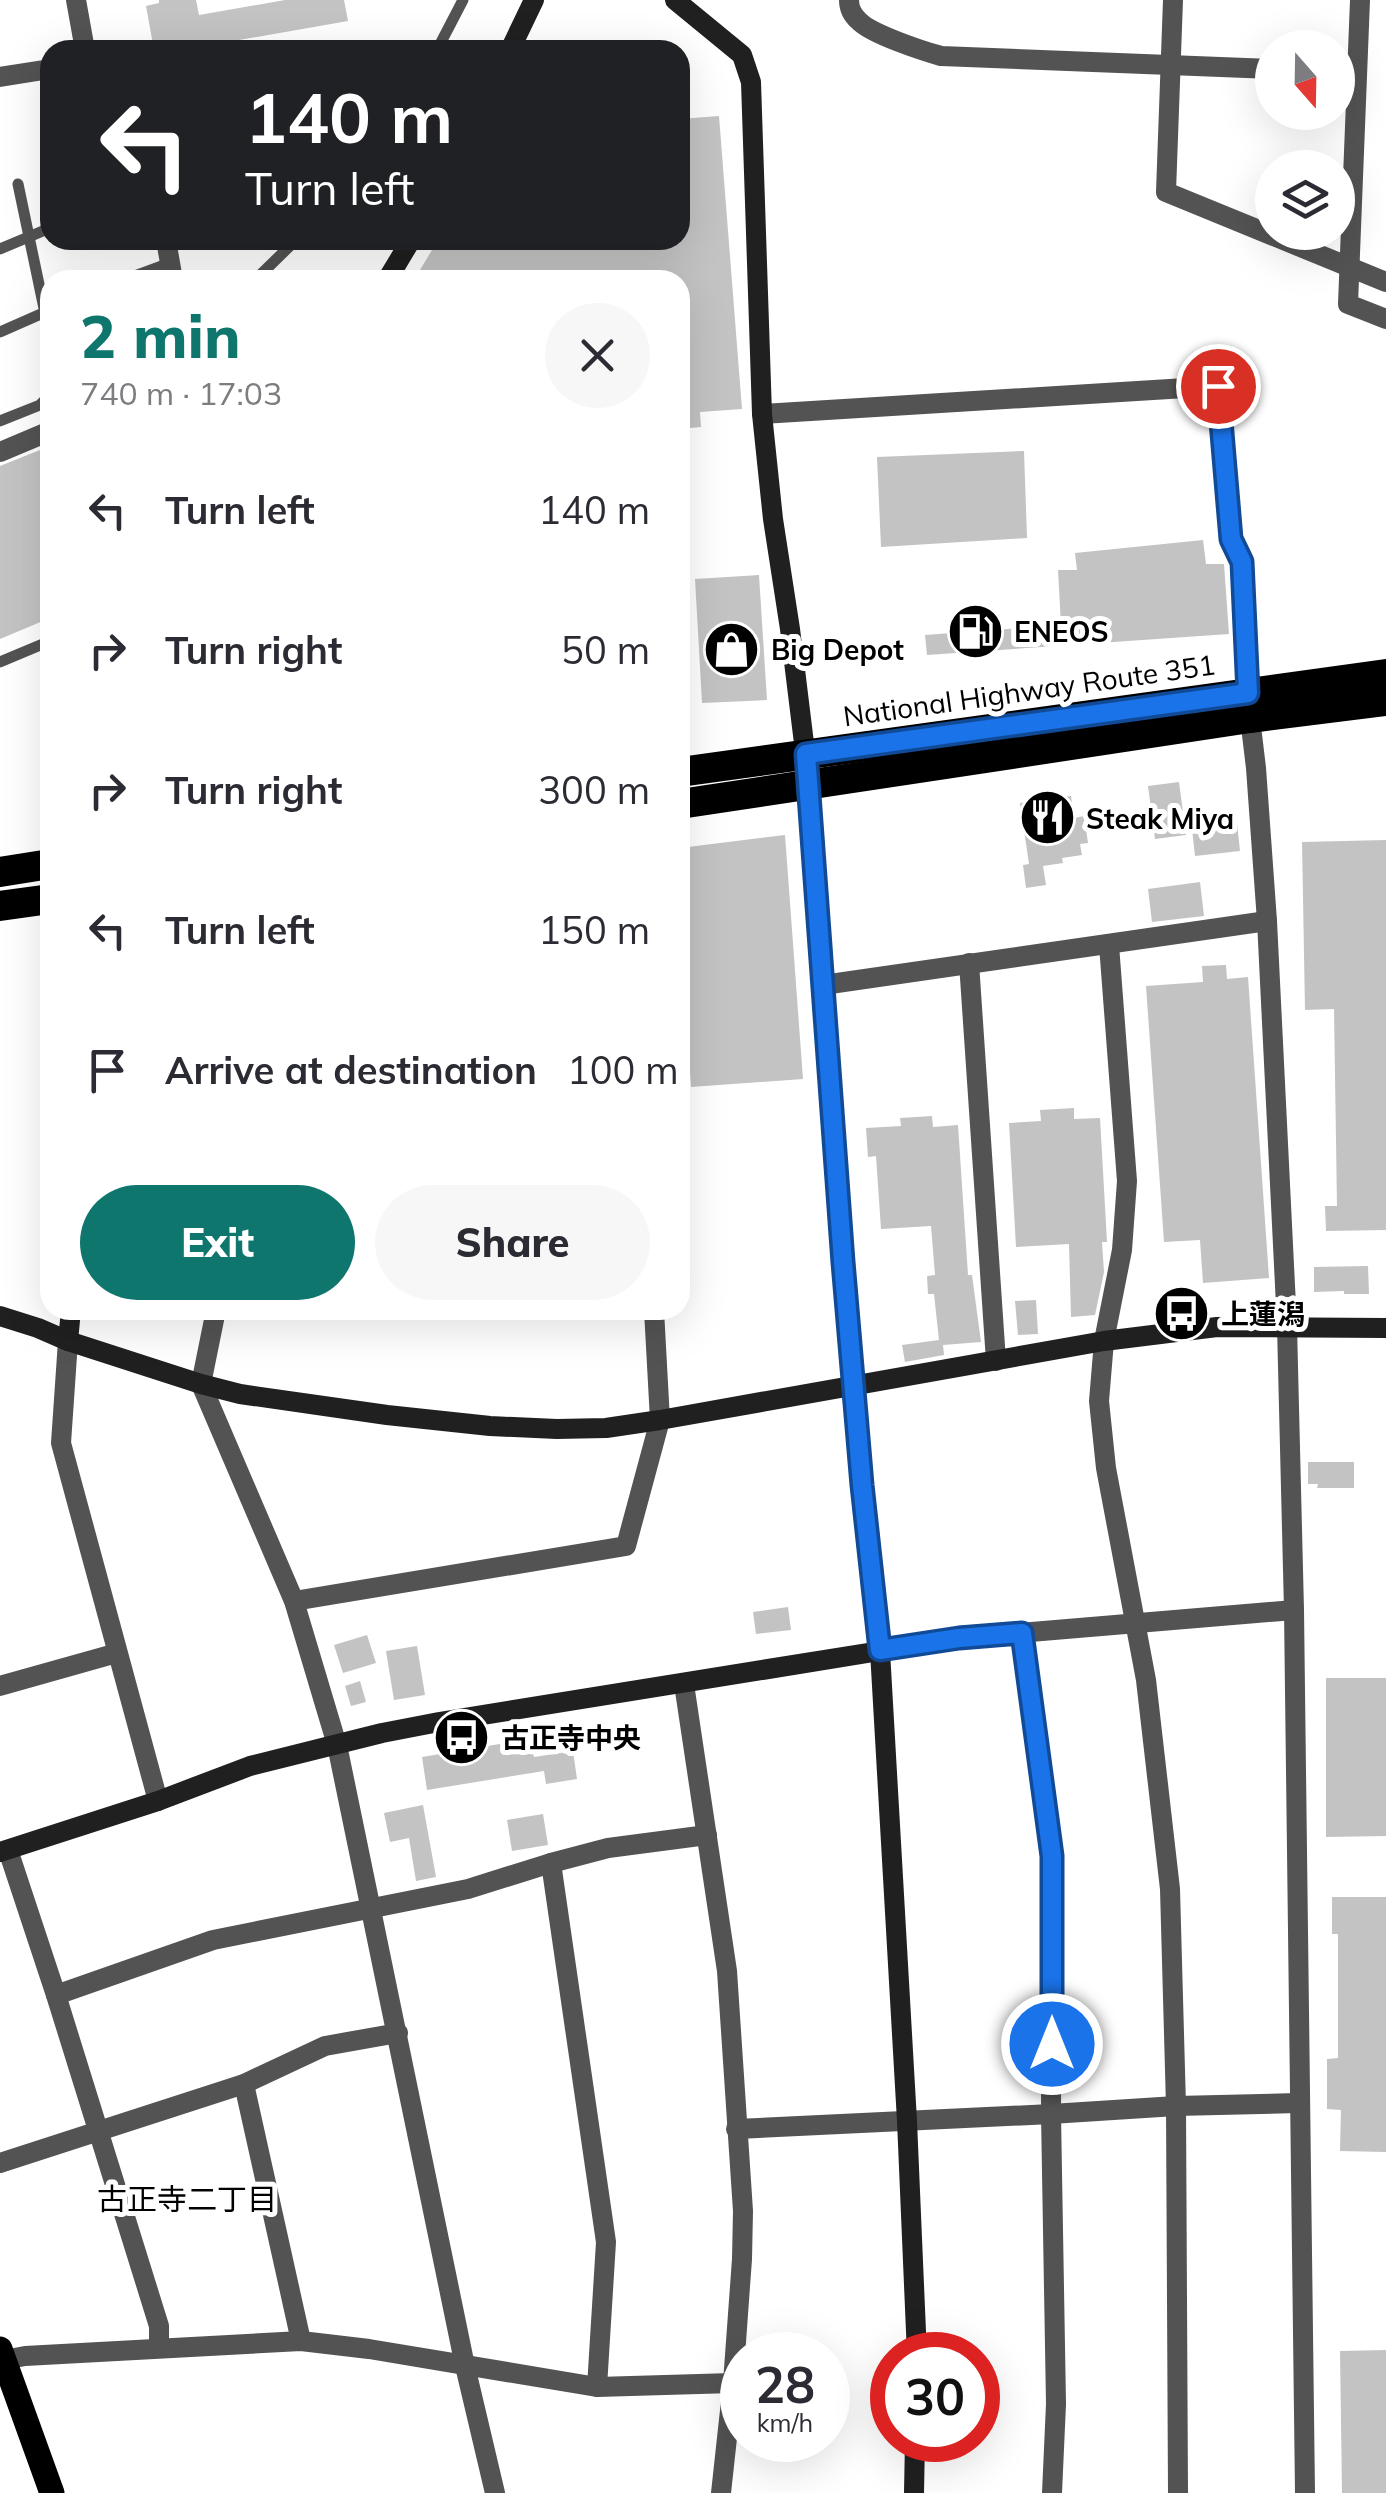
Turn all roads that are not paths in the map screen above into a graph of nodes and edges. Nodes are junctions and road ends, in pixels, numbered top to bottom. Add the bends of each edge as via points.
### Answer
1 (76, 0) edge
2 (462, 0) edge
3 (534, 0) edge
4 (675, 0) edge
5 (849, 0) edge
6 (1172, 0) edge
7 (1360, 0) edge
8 (1355, 30) edge
9 (83, 40) edge
10 (442, 40) edge
11 (515, 40) edge
12 (1171, 65) junction
13 (1255, 68) edge
14 (40, 70) edge
15 (0, 77) edge
16 (1347, 130) edge
17 (18, 184) dead end
18 (40, 232) edge
19 (29, 237) junction
20 (0, 249) edge
21 (286, 250) edge
22 (1348, 265) junction
23 (264, 270) edge
24 (1386, 282) edge
25 (40, 283) edge
26 (40, 315) edge
27 (1386, 319) edge
28 (0, 332) edge
29 (40, 405) edge
30 (762, 414) junction
31 (0, 421) edge
32 (40, 435) edge
33 (0, 452) edge
34 (40, 645) edge
35 (0, 662) edge
36 (1386, 674) edge
37 (1386, 702) edge
38 (1249, 706) junction
39 (806, 754) junction
40 (690, 771) edge
41 (809, 784) junction
42 (690, 802) edge
43 (40, 866) edge
44 (0, 872) edge
45 (40, 900) edge
46 (0, 906) edge
47 (1266, 921) junction
48 (1108, 945) junction
49 (969, 964) junction
50 (823, 985) junction
51 (0, 1316) edge
52 (70, 1320) edge
53 (214, 1320) edge
54 (655, 1320) edge
55 (1287, 1326) junction
56 (1386, 1328) edge
57 (1104, 1341) junction
58 (68, 1342) junction
59 (996, 1361) junction
60 (201, 1384) junction
61 (854, 1385) junction
62 (660, 1420) junction
63 (294, 1601) junction
64 (1294, 1610) junction
65 (1136, 1622) junction
66 (1022, 1633) junction
67 (880, 1650) junction
68 (117, 1653) junction
69 (684, 1684) junction
70 (0, 1686) edge
71 (337, 1744) junction
72 (158, 1801) junction
73 (707, 1834) junction
74 (4, 1851) edge
75 (551, 1863) junction
76 (370, 1909) junction
77 (56, 1994) junction
78 (398, 2034) junction
79 (244, 2084) junction
80 (1298, 2103) junction
81 (1176, 2106) junction
82 (1051, 2114) junction
83 (906, 2120) junction
84 (736, 2129) junction
85 (98, 2132) junction
86 (0, 2163) edge
87 (737, 2332) edge
88 (916, 2332) edge
89 (300, 2341) junction
90 (159, 2348) junction
91 (1, 2357) edge
92 (464, 2366) junction
93 (720, 2383) edge
94 (597, 2387) junction
95 (725, 2462) edge
96 (915, 2462) edge
97 (52, 2493) edge
98 (495, 2493) edge
99 (722, 2493) edge
100 (914, 2493) edge
101 (1052, 2493) edge
102 (1178, 2493) edge
103 (1305, 2493) edge

1 - 9 street
2 - 10 lane
3 - 11 street
4 - 30 street via 742,56 751,82
5 - 12 street via 861,24 942,56
6 - 12 street
7 - 8 street
12 - 13 street
12 - 22 street via 1166,192
14 - 15 street
16 - 22 street
17 - 19 lane
18 - 19 lane
19 - 20 lane
19 - 25 lane
21 - 23 lane
22 - 24 street
22 - 27 street via 1348,304
26 - 28 lane
29 - 31 lane
30 - 38 street via 1218,386 1231,539 1242,562
30 - 39 street
32 - 33 street
34 - 35 lane
36 - 38 highway, National Highway Route 351
37 - 38 highway, National Highway Route 351
38 - 39 highway, National Highway Route 351
38 - 41 highway, National Highway Route 351
38 - 47 street
39 - 40 highway, National Highway Route 351
39 - 41 street
41 - 42 highway, National Highway Route 351
41 - 50 street
43 - 44 highway
45 - 46 highway
47 - 48 street
47 - 55 street
48 - 49 street
48 - 57 street via 1127,1181
49 - 50 street
49 - 59 street
50 - 61 street
51 - 58 street
52 - 58 street
53 - 60 street
54 - 62 street
55 - 56 street
55 - 57 street via 1217,1326
55 - 64 street
57 - 59 street
57 - 65 street via 1099,1401 1106,1468
58 - 60 street
58 - 68 street via 61,1444
59 - 61 street
60 - 62 street via 490,1426 606,1428
60 - 63 street
61 - 62 street
61 - 67 street
62 - 63 street via 626,1546
63 - 71 street
64 - 65 street
64 - 80 street
65 - 66 street
65 - 81 street via 1170,1889
66 - 67 street
66 - 82 street via 1052,1856
67 - 69 street
67 - 83 street
68 - 70 street
68 - 72 street
69 - 71 street
69 - 73 street
71 - 72 street via 250,1766
71 - 76 street
72 - 74 street
73 - 75 street
73 - 84 street via 727,1971
74 - 77 street
75 - 76 street
75 - 94 street via 606,2242
76 - 77 street via 212,1940
76 - 78 street
77 - 85 street
78 - 79 street via 325,2046
78 - 92 street
79 - 85 street
79 - 89 street
80 - 81 street
80 - 103 street
81 - 82 street
81 - 102 street
82 - 83 street
82 - 101 street
83 - 84 street
83 - 88 street
84 - 87 street via 742,2211
85 - 86 street
85 - 90 street via 159,2326
89 - 90 street
89 - 92 street
90 - 91 street
91 - 97 main road
92 - 94 street
92 - 98 street
93 - 94 street
95 - 99 street
96 - 100 street

